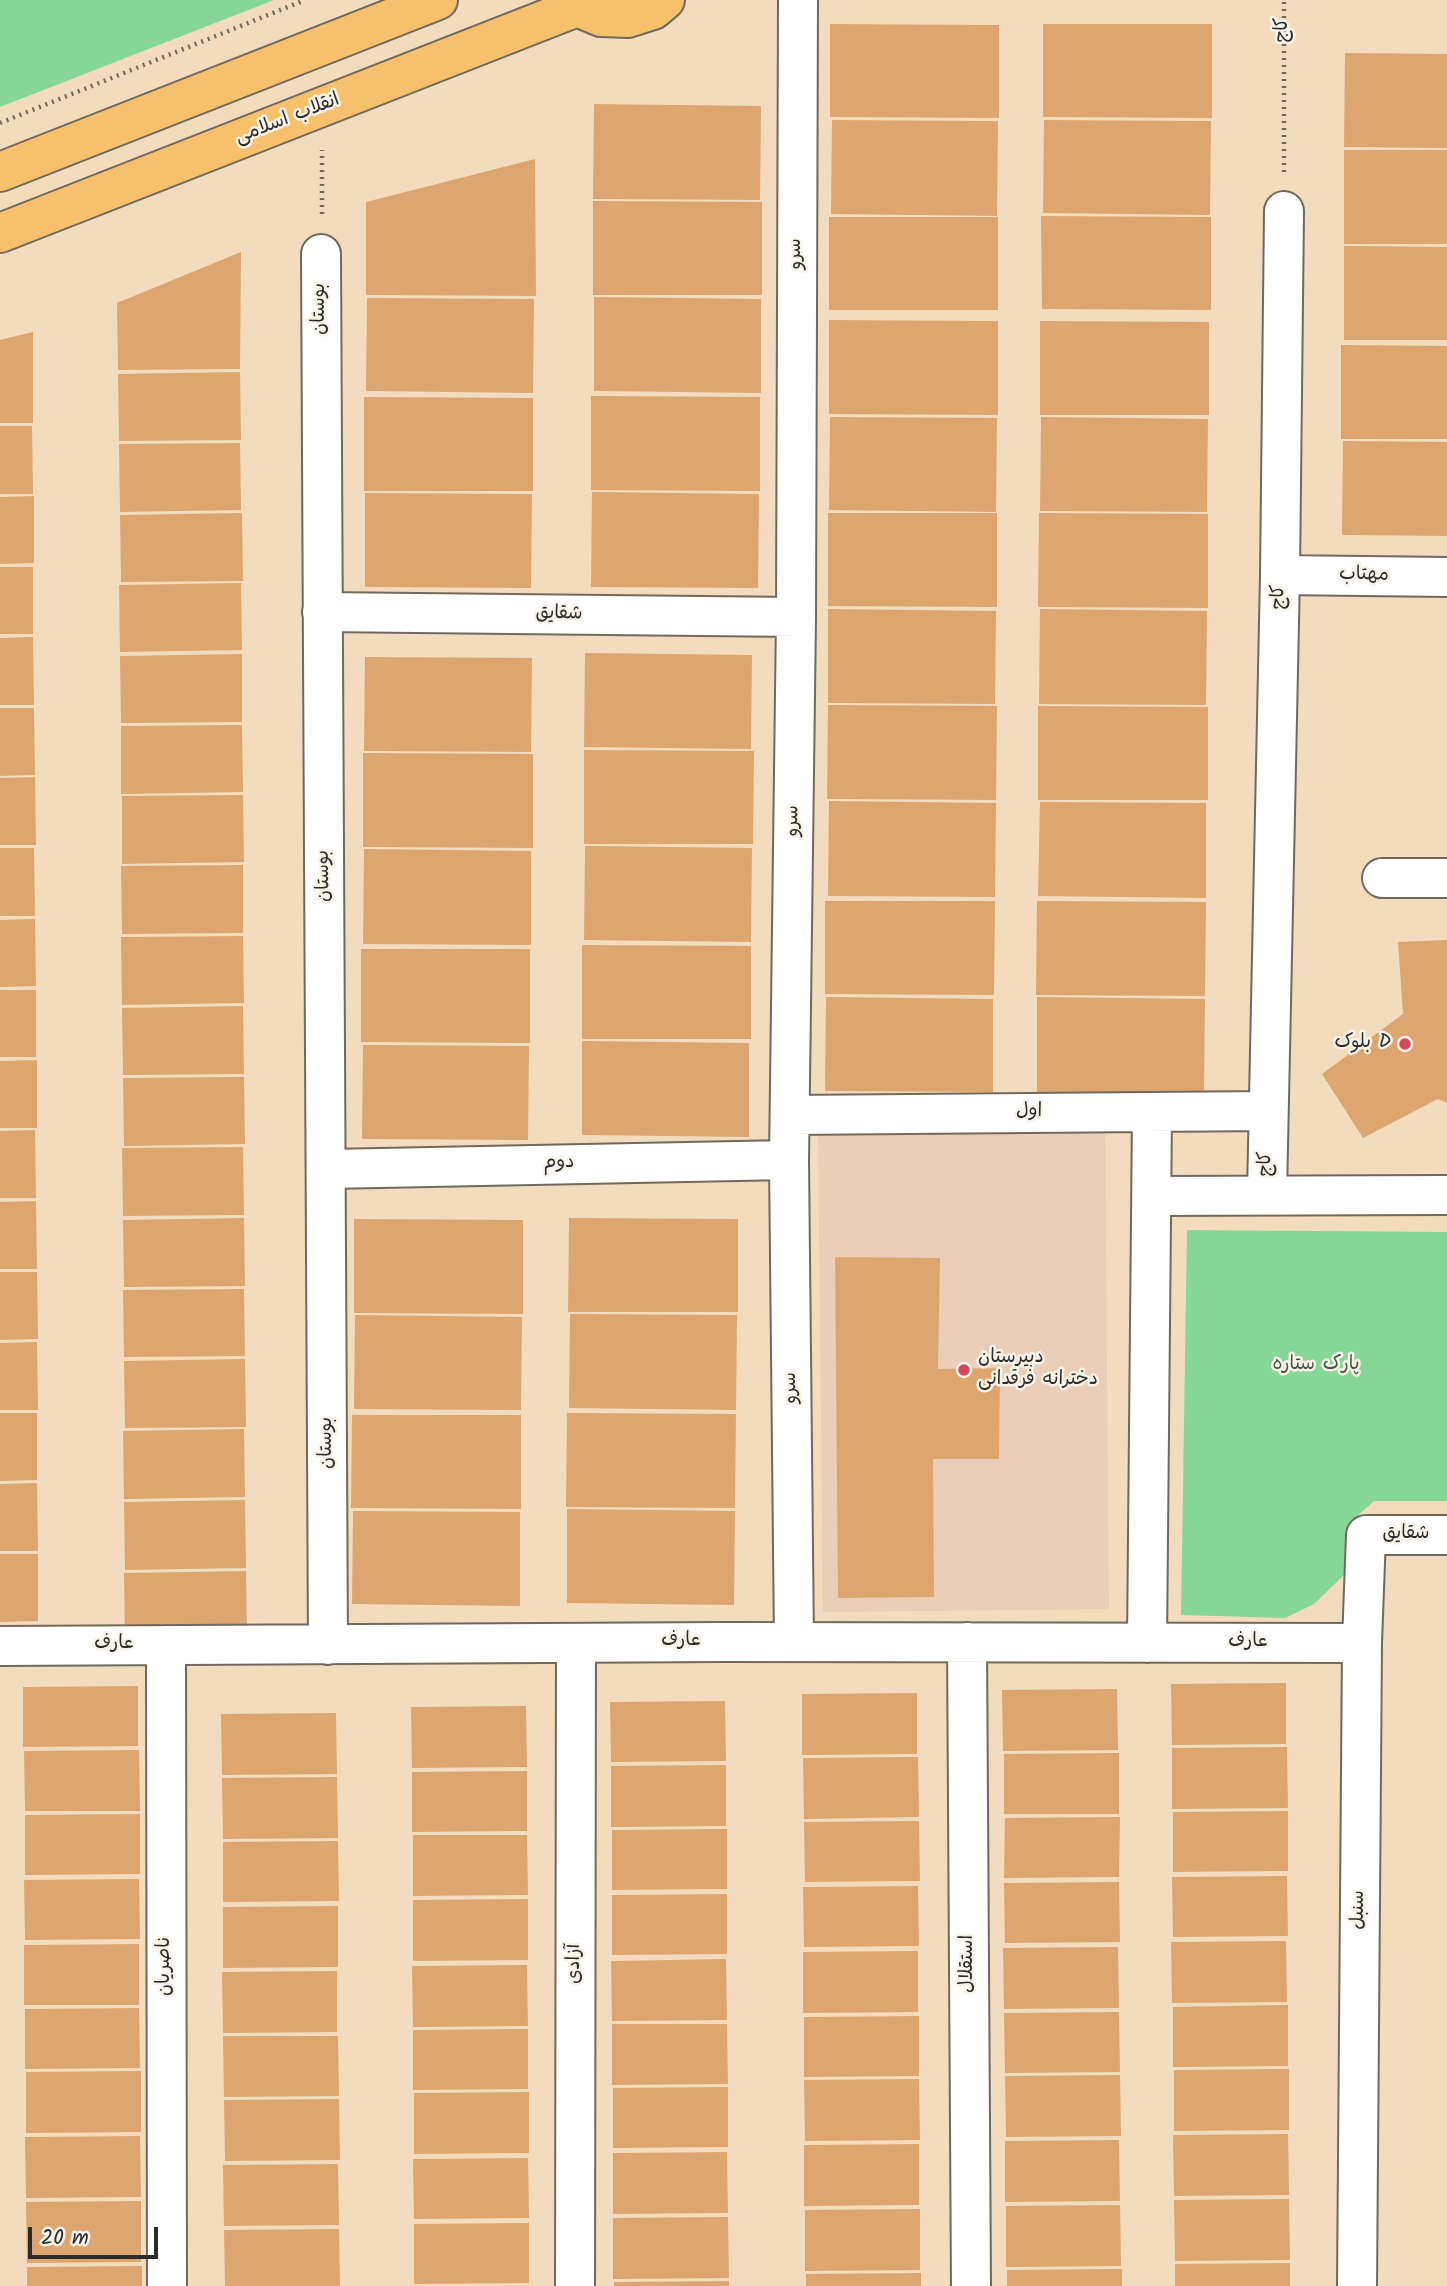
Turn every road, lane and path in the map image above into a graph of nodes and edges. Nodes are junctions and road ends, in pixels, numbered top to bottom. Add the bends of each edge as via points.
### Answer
1 (305, 0) edge
2 (438, 0) edge
3 (666, 0) edge
4 (798, 0) edge
5 (1284, 0) edge
6 (573, 4) edge
7 (323, 107) junction
8 (0, 123) edge
9 (0, 172) edge
10 (1284, 211) joint
11 (0, 233) edge
12 (321, 254) joint
13 (1280, 575) junction
14 (1447, 577) edge
15 (321, 612) junction
16 (796, 617) junction
17 (1382, 878) dead end
18 (1447, 878) edge
19 (1268, 1111) junction
20 (1153, 1112) junction
21 (790, 1115) junction
22 (789, 1160) junction
23 (328, 1169) junction
24 (1267, 1194) junction
25 (1447, 1195) edge
26 (1153, 1196) junction
27 (1366, 1535) joint
28 (1447, 1535) edge
29 (794, 1642) junction
30 (967, 1642) junction
31 (576, 1643) junction
32 (1147, 1643) junction
33 (1362, 1643) junction
34 (328, 1645) junction
35 (0, 1646) edge
36 (166, 1646) junction
37 (167, 2286) edge
38 (575, 2286) edge
39 (971, 2286) edge
40 (1357, 2286) edge

1 - 8 path
2 - 9 main road
3 - 6 main road, انقلاب اسلامی via 628,18 601,17
4 - 16 street, سرو
5 - 10 path, کاج
6 - 7 main road, انقلاب اسلامی
7 - 11 main road, انقلاب اسلامی
7 - 12 path
10 - 13 street, کاج
12 - 15 street, بوستان
13 - 14 street, مهتاب
13 - 19 street, کاج
15 - 16 street, شقایق
15 - 23 street, بوستان
16 - 21 street, سرو
17 - 18 street
19 - 20 street, اول
19 - 24 street, کاج
20 - 21 street, اول
20 - 26 street
21 - 22 street, سرو
22 - 23 street, دوم
22 - 29 street, سرو
23 - 34 street, بوستان
24 - 25 street
24 - 26 street
26 - 32 street
27 - 28 street, شقایق
27 - 33 street, سنبل
29 - 30 street, عارف
29 - 31 street, عارف
30 - 32 street, عارف
30 - 39 street, استقلال
31 - 34 street, عارف
31 - 38 street, آزادی
32 - 33 street, عارف
33 - 40 street, سنبل
34 - 36 street, عارف
35 - 36 street, عارف
36 - 37 street, ناصریان

